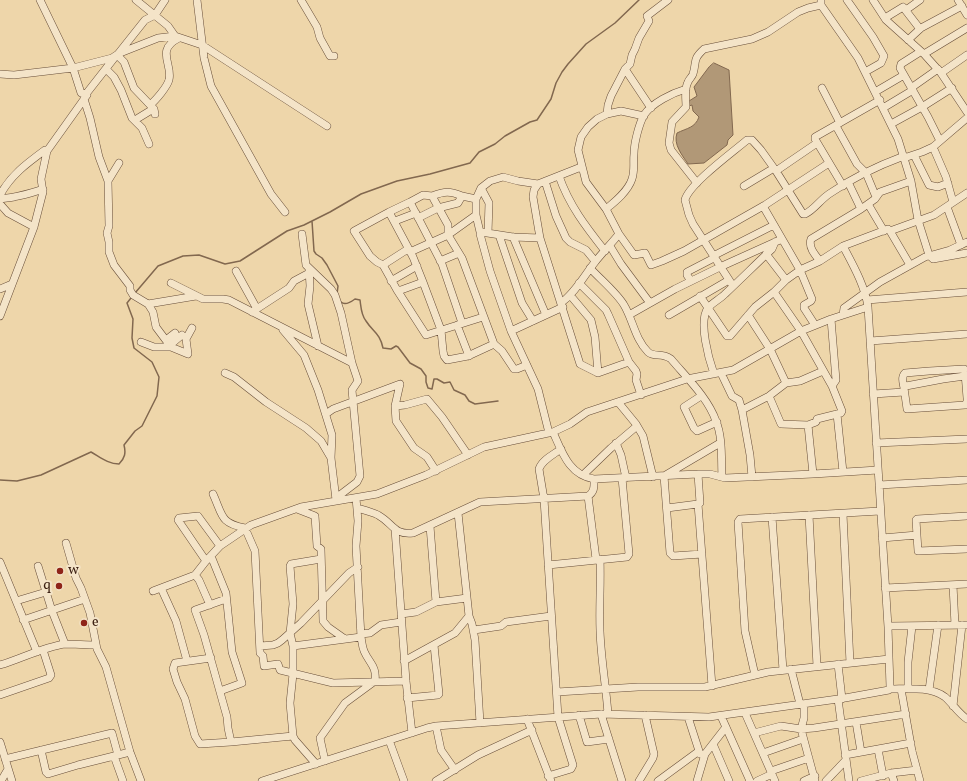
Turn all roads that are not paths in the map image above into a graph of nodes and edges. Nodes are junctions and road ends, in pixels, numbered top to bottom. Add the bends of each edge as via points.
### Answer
1 (40, 0) edge
2 (136, 0) edge
3 (165, 0) edge
4 (197, 0) edge
5 (301, 0) edge
6 (668, 0) edge
7 (847, 0) edge
8 (873, 0) edge
9 (918, 0) edge
10 (821, 2) edge
11 (960, 3) edge
12 (906, 10) junction
13 (155, 15) junction
14 (967, 15) edge
15 (885, 18) junction
16 (967, 28) edge
17 (920, 29) junction
18 (177, 37) junction
19 (908, 40) junction
20 (202, 45) junction
21 (922, 53) junction
22 (117, 55) junction
23 (967, 55) edge
24 (334, 56) dead end
25 (73, 68) junction
26 (106, 69) junction
27 (625, 69) junction
28 (940, 71) junction
29 (865, 72) junction
30 (0, 74) edge
31 (904, 75) junction
32 (822, 88) dead end
33 (952, 88) junction
34 (686, 89) junction
35 (912, 89) junction
36 (875, 92) junction
37 (85, 97) junction
38 (880, 100) junction
39 (922, 107) junction
40 (651, 108) junction
41 (883, 108) junction
42 (153, 109) junction
43 (967, 112) edge
44 (607, 114) junction
45 (644, 116) junction
46 (967, 118) edge
47 (135, 120) junction
48 (838, 124) junction
49 (891, 124) junction
50 (327, 126) dead end
51 (940, 141) junction
52 (817, 143) junction
53 (150, 144) dead end
54 (933, 147) junction
55 (47, 151) junction
56 (914, 155) junction
57 (904, 157) junction
58 (119, 163) dead end
59 (829, 163) junction
60 (581, 167) junction
61 (775, 170) junction
62 (866, 173) junction
63 (559, 176) junction
64 (108, 181) junction
65 (545, 181) junction
66 (911, 181) junction
67 (697, 183) junction
68 (948, 183) junction
69 (538, 184) junction
70 (845, 184) junction
71 (744, 186) dead end
72 (482, 188) junction
73 (43, 189) junction
74 (788, 192) junction
75 (967, 194) edge
76 (0, 195) edge
77 (432, 196) junction
78 (462, 196) junction
79 (876, 196) junction
80 (0, 199) edge
81 (476, 199) junction
82 (410, 202) junction
83 (0, 204) edge
84 (868, 204) junction
85 (950, 204) junction
86 (763, 206) junction
87 (438, 208) junction
88 (606, 209) junction
89 (861, 209) junction
90 (285, 212) dead end
91 (389, 212) junction
92 (476, 215) junction
93 (417, 216) junction
94 (918, 220) junction
95 (395, 221) junction
96 (774, 225) junction
97 (34, 227) junction
98 (887, 231) junction
99 (484, 233) junction
100 (302, 234) dead end
101 (619, 234) junction
102 (448, 235) junction
103 (499, 235) junction
104 (513, 237) junction
105 (540, 238) junction
106 (703, 239) junction
107 (782, 239) junction
108 (431, 242) junction
109 (775, 242) junction
110 (964, 244) edge
111 (843, 246) junction
112 (608, 248) junction
113 (409, 251) junction
114 (459, 253) junction
115 (967, 253) edge
116 (766, 254) junction
117 (929, 256) junction
118 (714, 257) junction
119 (440, 261) junction
120 (595, 261) junction
121 (820, 261) junction
122 (383, 265) junction
123 (910, 265) junction
124 (416, 266) junction
125 (720, 266) junction
126 (590, 268) junction
127 (800, 270) junction
128 (236, 271) dead end
129 (309, 271) junction
130 (786, 280) junction
131 (391, 281) junction
132 (691, 281) junction
133 (423, 282) junction
134 (171, 283) dead end
135 (579, 283) junction
136 (731, 283) junction
137 (12, 284) junction
138 (0, 289) edge
139 (397, 290) junction
140 (774, 292) junction
141 (967, 292) edge
142 (570, 295) junction
143 (196, 296) junction
144 (700, 296) junction
145 (867, 300) junction
146 (650, 303) junction
147 (148, 304) junction
148 (562, 305) junction
149 (708, 308) junction
150 (254, 311) junction
151 (546, 314) junction
152 (629, 315) junction
153 (748, 315) junction
154 (843, 315) junction
155 (0, 316) edge
156 (669, 316) dead end
157 (483, 317) junction
158 (831, 319) junction
159 (533, 321) junction
160 (460, 324) junction
161 (280, 326) junction
162 (815, 326) junction
163 (192, 328) dead end
164 (441, 330) junction
165 (511, 330) junction
166 (801, 331) junction
167 (178, 334) dead end
168 (967, 334) edge
169 (870, 341) junction
170 (141, 342) dead end
171 (169, 344) junction
172 (494, 344) junction
173 (318, 346) junction
174 (770, 349) junction
175 (469, 356) junction
176 (629, 362) junction
177 (352, 363) junction
178 (527, 365) junction
179 (823, 371) junction
180 (965, 371) edge
181 (598, 373) junction
182 (225, 374) dead end
183 (717, 374) junction
184 (687, 379) junction
185 (786, 383) junction
186 (832, 386) junction
187 (904, 390) junction
188 (641, 394) junction
189 (872, 394) junction
190 (701, 396) junction
191 (769, 396) junction
192 (967, 398) edge
193 (353, 402) junction
194 (618, 402) junction
195 (967, 402) edge
196 (395, 406) junction
197 (742, 410) junction
198 (326, 414) junction
199 (837, 414) junction
200 (717, 422) junction
201 (808, 425) junction
202 (637, 426) junction
203 (551, 432) junction
204 (967, 439) edge
205 (616, 443) junction
206 (720, 443) junction
207 (876, 443) junction
208 (561, 450) junction
209 (468, 455) junction
210 (331, 458) junction
211 (878, 470) junction
212 (436, 471) junction
213 (843, 472) junction
214 (698, 474) junction
215 (813, 474) junction
216 (583, 475) junction
217 (664, 476) junction
218 (653, 477) junction
219 (722, 477) junction
220 (752, 477) junction
221 (624, 478) junction
222 (594, 479) junction
223 (967, 480) edge
224 (879, 485) junction
225 (213, 494) dead end
226 (588, 496) junction
227 (356, 498) junction
228 (336, 500) junction
229 (544, 500) junction
230 (698, 504) junction
231 (357, 508) junction
232 (667, 508) junction
233 (297, 509) junction
234 (880, 511) junction
235 (458, 513) junction
236 (843, 514) junction
237 (809, 515) junction
238 (967, 516) edge
239 (772, 517) junction
240 (430, 526) junction
241 (245, 528) junction
242 (395, 529) junction
243 (917, 535) junction
244 (882, 538) junction
245 (66, 543) dead end
246 (220, 546) junction
247 (967, 549) edge
248 (702, 554) junction
249 (208, 559) junction
250 (321, 559) junction
251 (598, 559) junction
252 (0, 562) edge
253 (548, 565) junction
254 (38, 566) dead end
255 (358, 568) junction
256 (2, 572) edge
257 (195, 575) junction
258 (967, 584) edge
259 (953, 585) junction
260 (161, 588) junction
261 (885, 588) junction
262 (153, 591) dead end
263 (46, 592) junction
264 (467, 598) junction
265 (85, 599) junction
266 (226, 599) junction
267 (16, 601) junction
268 (322, 601) junction
269 (436, 602) junction
270 (210, 605) junction
271 (52, 610) junction
272 (401, 614) junction
273 (469, 616) junction
274 (552, 616) junction
275 (23, 620) junction
276 (401, 622) junction
277 (938, 625) junction
278 (961, 625) edge
279 (912, 626) junction
280 (888, 627) junction
281 (474, 630) junction
282 (290, 633) junction
283 (361, 636) junction
284 (345, 639) junction
285 (65, 644) junction
286 (96, 645) junction
287 (434, 645) junction
288 (260, 646) junction
289 (293, 646) junction
290 (40, 651) junction
291 (211, 658) junction
292 (889, 659) junction
293 (186, 661) junction
294 (404, 661) junction
295 (850, 663) junction
296 (838, 664) junction
297 (0, 665) edge
298 (817, 666) junction
299 (791, 669) junction
300 (783, 670) junction
301 (293, 674) junction
302 (755, 675) junction
303 (375, 681) junction
304 (406, 681) junction
305 (712, 686) junction
306 (606, 689) junction
307 (890, 689) junction
308 (904, 689) junction
309 (929, 690) junction
310 (220, 691) junction
311 (556, 692) junction
312 (0, 695) edge
313 (407, 698) junction
314 (840, 699) junction
315 (802, 704) junction
316 (953, 706) junction
317 (745, 713) junction
318 (604, 714) junction
319 (906, 714) junction
320 (579, 715) junction
321 (645, 715) junction
322 (721, 716) junction
323 (558, 717) junction
324 (688, 717) junction
325 (528, 719) junction
326 (967, 719) edge
327 (856, 722) junction
328 (480, 723) junction
329 (842, 724) junction
330 (436, 726) junction
331 (726, 727) junction
332 (801, 729) junction
333 (532, 730) junction
334 (412, 733) junction
335 (754, 733) junction
336 (293, 736) junction
337 (609, 739) junction
338 (803, 739) junction
339 (389, 740) junction
340 (0, 742) edge
341 (231, 742) junction
342 (911, 743) junction
343 (713, 744) junction
344 (878, 749) junction
345 (41, 750) junction
346 (699, 751) junction
347 (130, 752) junction
348 (861, 752) junction
349 (763, 753) junction
350 (116, 756) junction
351 (846, 757) junction
352 (809, 758) junction
353 (5, 759) junction
354 (702, 761) junction
355 (324, 762) junction
356 (316, 764) junction
357 (8, 769) junction
358 (455, 770) junction
359 (917, 770) junction
360 (891, 773) junction
361 (773, 775) edge
362 (883, 776) junction
363 (549, 778) edge
364 (270, 779) edge
365 (815, 779) edge
366 (1, 781) edge
367 (12, 781) edge
368 (122, 781) edge
369 (141, 781) edge
370 (262, 781) edge
371 (404, 781) edge
372 (436, 781) edge
373 (622, 781) edge
374 (640, 781) edge
375 (658, 781) edge
376 (697, 781) edge
377 (729, 781) edge
378 (750, 781) edge
379 (757, 781) edge
380 (804, 781) edge
381 (826, 781) edge
382 (849, 781) edge
383 (861, 781) edge
384 (894, 781) edge
385 (920, 781) edge

1 - 25 street
2 - 13 street
3 - 13 street
4 - 20 street
5 - 24 street via 330,56
6 - 27 street via 647,16 649,21 639,38 630,64
7 - 29 street via 884,56 881,63
8 - 15 street
9 - 12 street
10 - 29 street
10 - 34 street via 798,12 768,32 752,39 704,48 694,60 692,75
11 - 14 street
11 - 17 street
12 - 15 street via 901,8
12 - 17 street
13 - 18 street
13 - 22 street via 145,20
15 - 19 street
16 - 21 street
17 - 19 street
18 - 20 street
18 - 22 street via 158,38
18 - 42 street via 168,49 166,60 169,79
19 - 21 street
20 - 50 street
20 - 90 street via 211,86 272,194
21 - 28 street
21 - 31 street via 900,66
22 - 25 street
22 - 26 street
22 - 42 street via 124,62 134,88
23 - 28 street
25 - 30 street via 14,75
25 - 37 street via 81,93
26 - 37 street
26 - 47 street via 117,83
27 - 40 street
27 - 44 street via 611,96
28 - 33 street
28 - 35 street
29 - 36 street
31 - 35 street
31 - 36 street
32 - 48 street
33 - 39 street
33 - 43 street
34 - 40 street via 670,94
34 - 67 street via 686,107 672,122 669,143 671,150
35 - 39 street
35 - 41 street
36 - 38 street
37 - 55 street
37 - 64 street via 98,157
38 - 41 street
38 - 48 street
39 - 49 street
39 - 51 street
40 - 45 street
41 - 49 street
42 - 47 street
44 - 45 street via 621,111
44 - 60 street via 597,119 581,136 578,150
45 - 88 street via 635,146 632,180 619,198
46 - 51 street
47 - 53 street
48 - 52 street via 817,135
48 - 62 street via 857,164
49 - 57 street
51 - 54 street
52 - 59 street
52 - 61 street
54 - 56 street
54 - 68 street
55 - 73 street via 41,179
55 - 76 street via 21,168 5,185
56 - 57 street
56 - 68 street via 929,185 938,187
57 - 62 street
57 - 66 street
58 - 64 street
59 - 70 street
59 - 74 street
60 - 63 street
60 - 88 street via 586,182
61 - 67 street via 750,139
61 - 71 street
61 - 74 street
62 - 70 street
62 - 79 street
63 - 65 street
63 - 112 street via 571,204 585,226
64 - 147 street via 109,252 133,295
65 - 69 street
65 - 120 street via 566,238 586,250
66 - 79 street
66 - 94 street
67 - 106 street via 685,200 688,215
68 - 85 street
69 - 72 street via 503,177 490,181
69 - 105 street via 533,197
70 - 74 street via 805,214
70 - 89 street
72 - 81 street
72 - 99 street via 489,203
73 - 80 street
73 - 97 street
74 - 86 street
75 - 85 street
77 - 78 street via 450,192
77 - 82 street via 423,195
77 - 87 street
78 - 81 street
78 - 87 street via 458,203
79 - 84 street
81 - 92 street
82 - 91 street
82 - 93 street
83 - 97 street via 8,213
84 - 89 street
84 - 98 street
85 - 94 street via 934,215
85 - 110 street
86 - 96 street
86 - 106 street
87 - 93 street
87 - 102 street via 448,225
88 - 101 street
89 - 121 street via 811,239 810,246
91 - 95 street
91 - 122 street via 354,231 370,256
92 - 99 street
92 - 102 street
93 - 95 street
93 - 108 street
94 - 98 street
94 - 117 street
95 - 113 street
96 - 107 street
96 - 118 street
97 - 137 street
98 - 111 street
98 - 123 street
99 - 103 street
99 - 165 street via 490,271
100 - 129 street
101 - 106 street via 634,255 645,253 650,265
101 - 112 street
102 - 108 street
102 - 114 street
103 - 104 street
103 - 159 street via 522,303
104 - 105 street
104 - 151 street
105 - 148 street
106 - 118 street
107 - 109 street
107 - 127 street
108 - 113 street
108 - 119 street
109 - 116 street
109 - 125 street
110 - 117 street
111 - 121 street
111 - 145 street
112 - 120 street
112 - 146 street
113 - 122 street
113 - 124 street
114 - 119 street
114 - 157 street
115 - 117 street via 933,259
116 - 130 street
116 - 136 street
117 - 123 street
118 - 125 street
118 - 132 street via 687,272
119 - 160 street
120 - 126 street
121 - 127 street
122 - 131 street
123 - 145 street via 880,282
124 - 131 street
124 - 133 street
125 - 132 street
125 - 136 street
126 - 135 street
126 - 152 street via 624,304
127 - 130 street
127 - 162 street via 812,299 804,308
128 - 150 street
129 - 150 street via 290,288
129 - 173 street via 308,304
129 - 177 street via 335,295 342,313
130 - 140 street
131 - 139 street
132 - 146 street
133 - 139 street
133 - 164 street
134 - 143 street
135 - 142 street
135 - 176 street via 606,310
136 - 144 street
136 - 149 street
137 - 138 street
137 - 155 street
139 - 164 street via 426,335
140 - 153 street
140 - 166 street
141 - 145 street
142 - 148 street
142 - 181 street via 591,320
143 - 147 street
143 - 150 street via 207,300 229,300
144 - 149 street
144 - 156 street
145 - 154 street
145 - 154 street via 844,308
145 - 169 street
146 - 152 street
147 - 171 street via 153,312 156,327
148 - 151 street
148 - 181 street via 580,364
149 - 153 street via 727,336 730,336
149 - 183 street via 704,333 707,354
150 - 161 street
151 - 159 street
152 - 184 street via 649,353 671,359
153 - 174 street
154 - 158 street
157 - 160 street
157 - 172 street
158 - 162 street
158 - 186 street via 836,380
159 - 165 street
160 - 164 street
160 - 175 street
161 - 173 street
161 - 198 street via 304,355
162 - 166 street
163 - 171 street via 186,339 188,354
164 - 175 street via 442,351 447,360
165 - 178 street
166 - 174 street
166 - 179 street
167 - 171 street
168 - 169 street
169 - 189 street
170 - 171 street via 154,347
172 - 175 street
172 - 178 street via 514,369
173 - 177 street
174 - 183 street via 732,370
174 - 185 street
176 - 181 street
176 - 188 street via 636,370 636,380
177 - 193 street via 358,382 352,390
178 - 203 street
179 - 185 street via 800,381
179 - 186 street
180 - 187 street via 906,386
180 - 187 street via 905,374
180 - 192 street
182 - 210 street via 234,377 306,428 321,441
183 - 184 street
183 - 197 street via 732,396 739,400
184 - 188 street
184 - 190 street
185 - 191 street
186 - 199 street via 842,410
187 - 189 street
187 - 195 street via 906,407 909,409 965,405
188 - 194 street
189 - 207 street
190 - 200 street
190 - 200 street via 684,407 694,428 697,431
191 - 197 street
191 - 201 street via 782,424
193 - 196 street via 399,384 401,386
193 - 198 street
193 - 228 street via 360,476 357,482
194 - 202 street
194 - 203 street via 587,412 570,424
196 - 209 street via 427,399
196 - 212 street via 397,424 414,448 427,457
197 - 220 street
198 - 210 street via 332,435
199 - 201 street via 817,419
199 - 213 street
200 - 206 street
201 - 215 street
202 - 205 street
202 - 218 street via 643,436
203 - 208 street
203 - 209 street via 489,446
204 - 207 street
205 - 216 street
205 - 221 street via 621,455
206 - 217 street
206 - 219 street
207 - 211 street
208 - 216 street via 570,466
208 - 229 street via 540,465
209 - 212 street
210 - 228 street
211 - 213 street
211 - 224 street
212 - 227 street via 377,494
213 - 215 street
214 - 217 street
214 - 219 street
214 - 230 street
215 - 220 street
216 - 222 street
217 - 218 street
217 - 232 street
218 - 221 street
219 - 220 street
221 - 222 street
221 - 251 street via 629,554 624,558
222 - 226 street via 594,489
223 - 224 street
224 - 234 street
225 - 241 street via 225,521 233,526
226 - 229 street
226 - 251 street
227 - 228 street
227 - 231 street
228 - 233 street
229 - 235 street via 480,502
229 - 253 street
230 - 232 street
230 - 248 street
231 - 242 street via 380,516
231 - 255 street
232 - 248 street via 670,553 673,556
233 - 241 street
233 - 250 street via 315,516 317,546 321,549
234 - 236 street
234 - 244 street
235 - 240 street
235 - 264 street
236 - 237 street
236 - 295 street
237 - 239 street
237 - 298 street
238 - 243 street via 917,519
239 - 300 street
239 - 302 street via 740,519 738,522 745,631
240 - 242 street via 405,534
240 - 269 street
241 - 246 street
241 - 288 street via 255,551
242 - 272 street
243 - 244 street
243 - 247 street via 918,552
244 - 261 street
245 - 265 street
246 - 249 street
246 - 249 street via 198,516 179,518
248 - 305 street
249 - 257 street
249 - 266 street via 226,593
250 - 268 street
250 - 282 street via 290,564 293,604
251 - 253 street
251 - 306 street via 601,590 600,629
252 - 256 street
253 - 274 street
254 - 263 street
255 - 268 street
255 - 283 street
256 - 267 street
257 - 260 street
257 - 270 street
258 - 259 street
259 - 261 street
259 - 278 street
260 - 262 street
260 - 293 street via 176,621
261 - 280 street
263 - 267 street
263 - 271 street
264 - 269 street
264 - 273 street
265 - 271 street
265 - 286 street
266 - 270 street
266 - 310 street via 232,652 242,683
267 - 275 street
268 - 282 street
268 - 284 street via 323,621
269 - 272 street via 416,612
270 - 291 street via 195,610
271 - 275 street
271 - 285 street
272 - 276 street
273 - 281 street
273 - 287 street via 455,634
274 - 281 street via 506,622 501,626
274 - 311 street
275 - 290 street
276 - 283 street via 381,625
276 - 294 street
277 - 278 street
277 - 279 street
277 - 309 street
278 - 316 street
279 - 280 street
279 - 308 street
280 - 292 street
281 - 328 street
282 - 288 street via 278,644
282 - 289 street
283 - 284 street
283 - 303 street via 364,651 375,669
284 - 289 street
285 - 286 street
285 - 290 street
286 - 347 street via 106,667
287 - 294 street
287 - 313 street via 439,694
288 - 301 street via 264,666 278,664 280,670
289 - 301 street
290 - 297 street
290 - 312 street via 50,675 48,678
291 - 293 street
291 - 310 street
292 - 295 street
292 - 307 street
293 - 341 street via 175,663 174,669 198,742 203,745
294 - 304 street
295 - 296 street
296 - 298 street
296 - 314 street
298 - 299 street
299 - 300 street
299 - 315 street
300 - 302 street
301 - 303 street via 333,682
301 - 336 street via 290,703
302 - 305 street
303 - 304 street
303 - 355 street via 345,703 321,736
304 - 313 street
305 - 306 street
306 - 311 street
306 - 318 street
307 - 308 street
307 - 314 street
308 - 309 street
308 - 319 street
309 - 316 street via 945,697
310 - 341 street
311 - 323 street
313 - 334 street
314 - 315 street
314 - 329 street
315 - 317 street
315 - 332 street via 804,718
316 - 326 street
317 - 322 street
317 - 335 street
318 - 320 street
318 - 321 street
318 - 337 street
319 - 327 street
319 - 342 street
320 - 323 street
320 - 337 street via 587,742
321 - 324 street
321 - 374 street via 654,754
322 - 324 street
322 - 331 street
323 - 325 street
323 - 363 street via 572,769
324 - 346 street
325 - 328 street
325 - 333 street
327 - 329 street
327 - 348 street
328 - 330 street
329 - 332 street
329 - 351 street
330 - 334 street
330 - 358 street via 441,750
331 - 343 street
331 - 378 street
332 - 335 street via 781,726
332 - 338 street
333 - 358 street via 478,755
333 - 363 street
334 - 339 street
335 - 349 street
336 - 341 street
336 - 356 street
337 - 373 street
338 - 349 street
338 - 352 street
339 - 355 street
339 - 371 street
340 - 353 street
342 - 344 street
342 - 359 street
343 - 354 street
343 - 377 street
344 - 348 street
344 - 362 street
345 - 350 street via 48,774
345 - 350 street via 112,733
345 - 353 street
346 - 354 street
346 - 375 street
347 - 350 street
347 - 369 street
348 - 351 street
349 - 361 street
350 - 368 street
351 - 381 street
351 - 382 street
352 - 361 street
352 - 365 street
353 - 357 street
354 - 376 street
355 - 356 street
356 - 364 street
357 - 366 street
357 - 367 street
358 - 372 street
359 - 360 street
359 - 385 street
360 - 362 street
360 - 384 street
361 - 379 street
362 - 383 street
364 - 370 street
365 - 380 street

